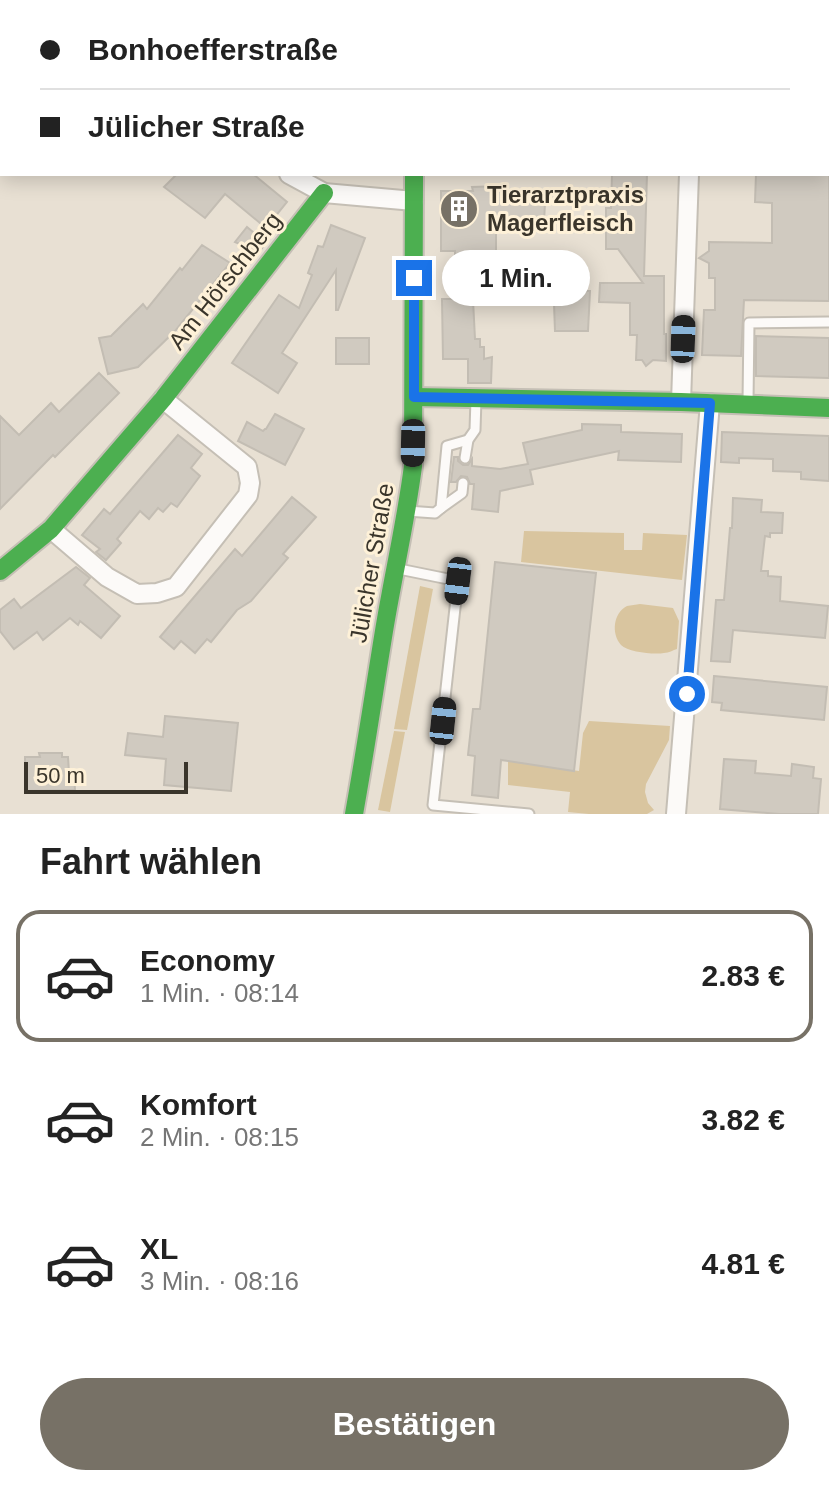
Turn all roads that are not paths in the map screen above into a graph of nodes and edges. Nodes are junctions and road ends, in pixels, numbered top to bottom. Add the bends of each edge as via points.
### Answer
1 (293, 176) edge
2 (414, 176) edge
3 (689, 176) edge
4 (324, 193) junction
5 (414, 201) junction
6 (828, 322) edge
7 (414, 397) junction
8 (476, 397) junction
9 (163, 399) junction
10 (681, 402) junction
11 (710, 403) junction
12 (748, 405) junction
13 (829, 408) edge
14 (468, 440) junction
15 (465, 458) dead end
16 (463, 483) dead end
17 (441, 508) junction
18 (407, 511) junction
19 (51, 529) junction
20 (396, 568) junction
21 (0, 571) edge
22 (354, 814) edge
23 (529, 814) edge
24 (676, 814) edge

1 - 4 street
2 - 5 street, Jülicher Straße
3 - 10 street
4 - 5 street
4 - 9 street, Am Hörschberg
5 - 7 street, Jülicher Straße
6 - 12 lane via 749,323
7 - 8 street
7 - 18 street, Jülicher Straße
8 - 10 street
8 - 14 lane via 475,430
9 - 19 street, Am Hörschberg
9 - 19 street via 247,467 250,483 248,495 176,587 137,594 107,577
10 - 11 street
11 - 12 street
11 - 24 street
12 - 13 street
14 - 15 lane
14 - 17 lane via 447,446
16 - 17 lane via 462,493
17 - 18 lane via 435,513
18 - 20 street, Jülicher Straße
19 - 21 street, Am Hörschberg
20 - 22 street, Jülicher Straße
20 - 23 lane via 458,581 433,805

